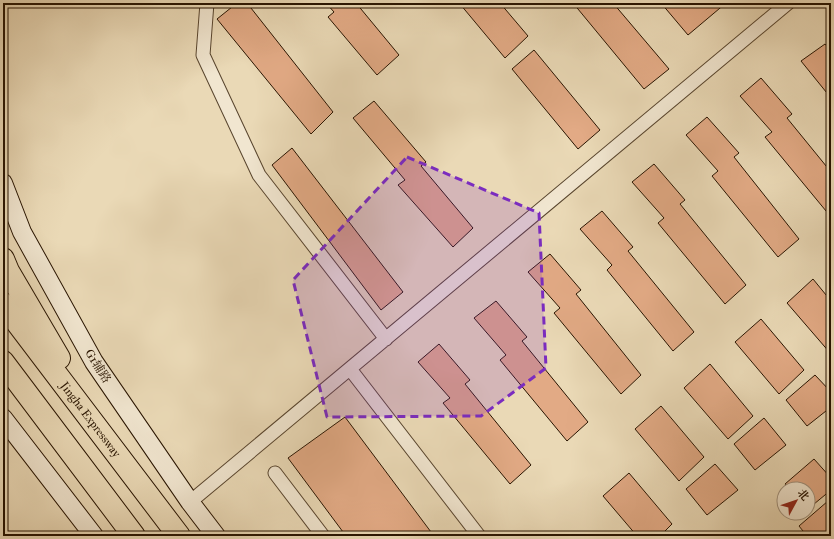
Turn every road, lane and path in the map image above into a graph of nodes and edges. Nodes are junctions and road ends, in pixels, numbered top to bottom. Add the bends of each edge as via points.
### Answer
1 (207, 3) edge
2 (788, 3) edge
3 (3, 183) edge
4 (3, 259) edge
5 (3, 304) edge
6 (386, 339) junction
7 (3, 362) edge
8 (350, 369) junction
9 (3, 374) edge
10 (3, 418) edge
11 (59, 436) junction
12 (275, 473) dead end
13 (141, 485) junction
14 (190, 502) junction
15 (94, 536) edge
16 (134, 536) edge
17 (179, 536) edge
18 (216, 536) edge
19 (323, 536) edge
20 (479, 536) edge

1 - 6 street via 203,55 259,175
2 - 6 street
3 - 14 street, G1辅路 via 22,232 94,362
4 - 13 highway via 59,358
5 - 13 highway, Jingha Expressway
6 - 8 street
7 - 11 highway
8 - 14 street
8 - 20 street
9 - 11 highway
10 - 15 street
11 - 16 highway
12 - 19 street
13 - 17 highway, Jingha Expressway
14 - 18 street, G1辅路

